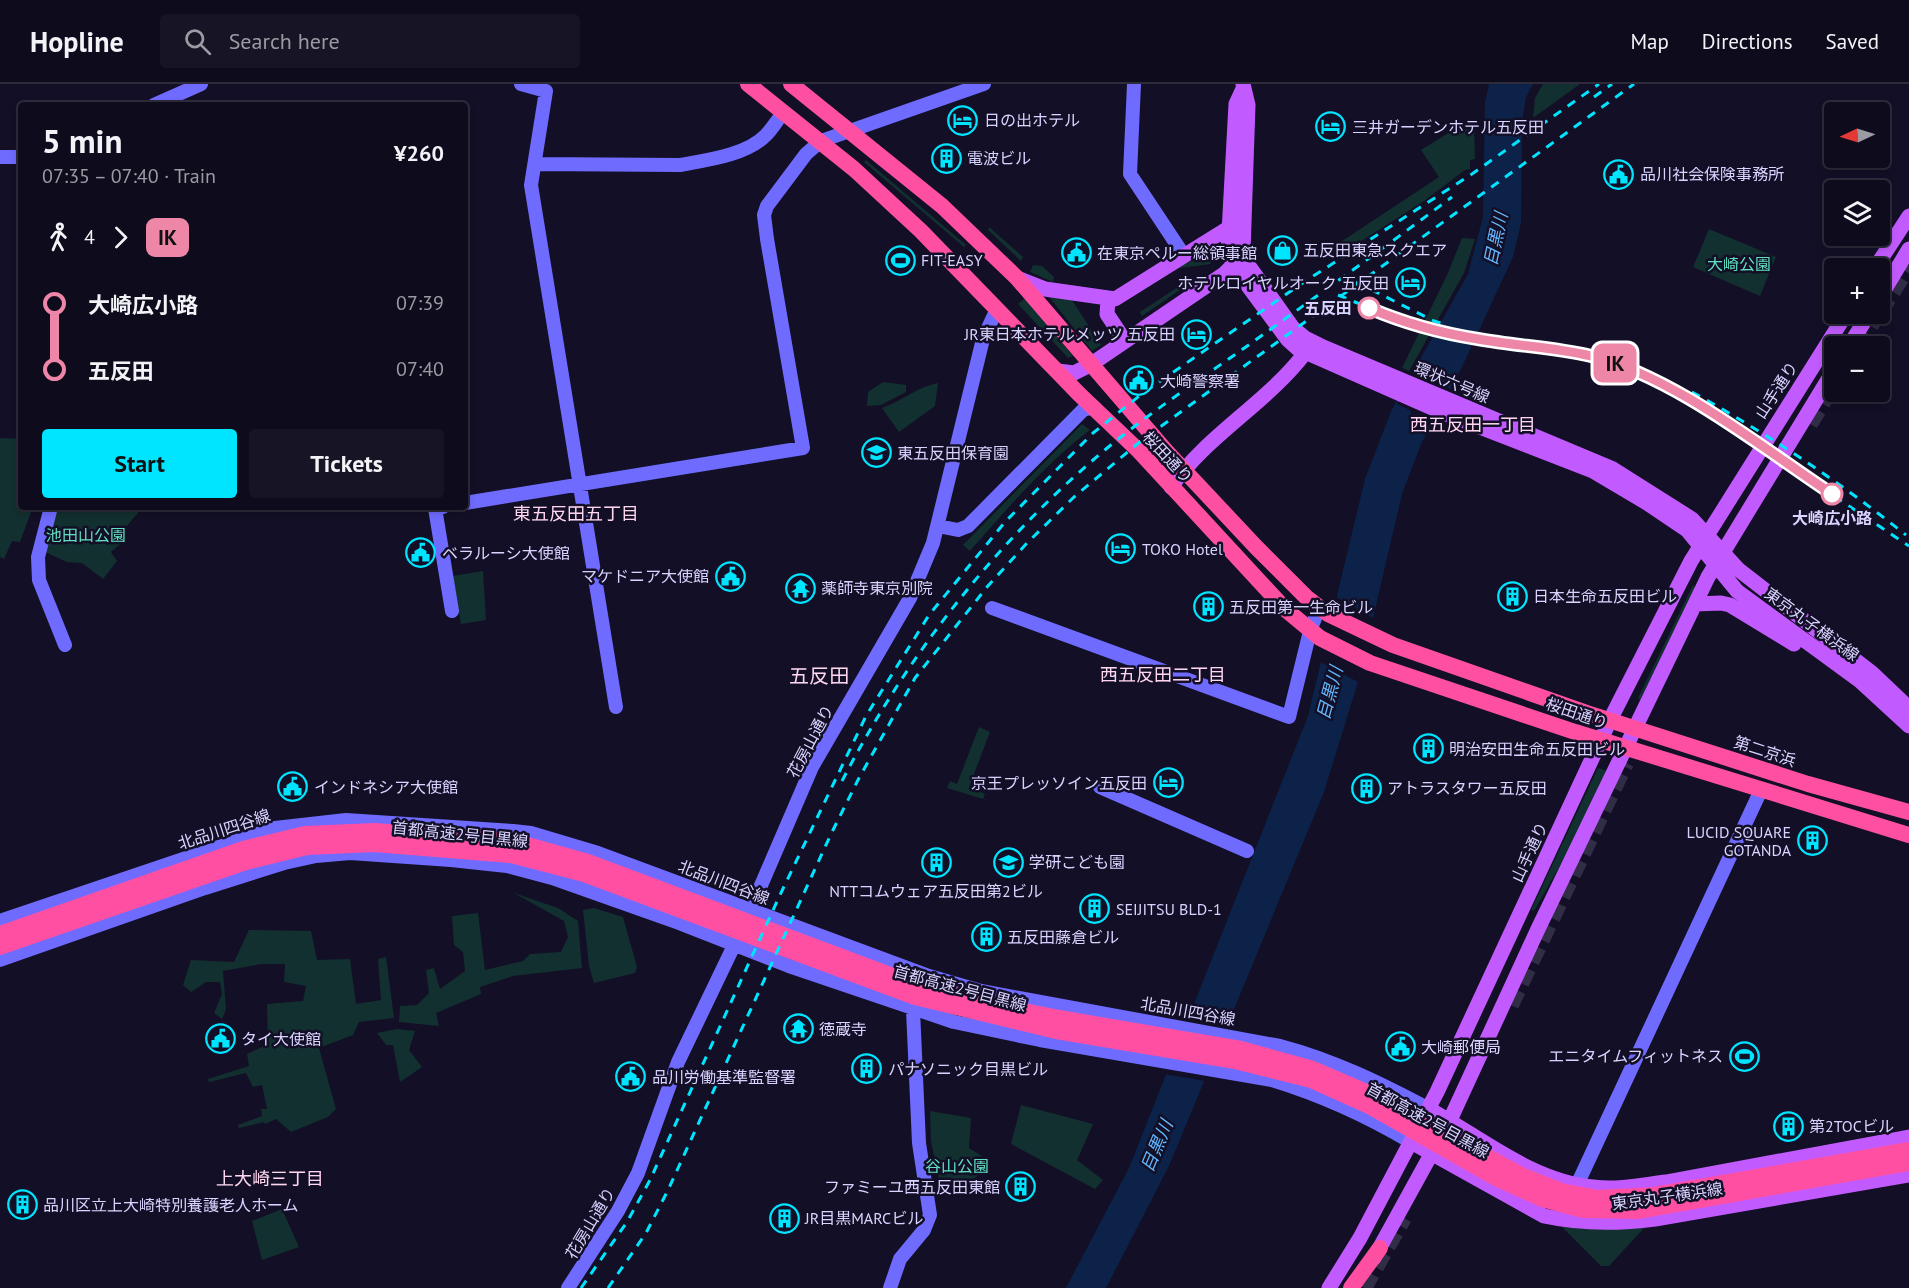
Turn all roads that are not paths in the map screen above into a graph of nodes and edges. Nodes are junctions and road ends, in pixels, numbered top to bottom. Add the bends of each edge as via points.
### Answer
1 (201, 84) edge
2 (521, 84) edge
3 (748, 84) edge
4 (791, 84) edge
5 (984, 84) edge
6 (1134, 84) edge
7 (1243, 87) edge
8 (161, 102) edge
9 (784, 112) junction
10 (849, 130) junction
11 (821, 141) junction
12 (0, 157) edge
13 (18, 157) edge
14 (535, 164) junction
15 (1909, 216) edge
16 (1230, 227) junction
17 (1909, 249) edge
18 (1229, 251) junction
19 (1184, 254) junction
20 (1882, 258) edge
21 (1229, 271) junction
22 (1017, 278) junction
23 (1890, 280) edge
24 (1108, 299) junction
25 (997, 309) junction
26 (1840, 324) edge
27 (1125, 341) junction
28 (1305, 353) junction
29 (1090, 365) junction
30 (1058, 370) junction
31 (1398, 386) junction
32 (1824, 386) edge
33 (1093, 407) junction
34 (1148, 461) junction
35 (1183, 469) junction
36 (581, 485) junction
37 (1171, 487) junction
38 (468, 503) edge
39 (50, 510) edge
40 (435, 510) edge
41 (938, 526) junction
42 (1704, 538) junction
43 (1720, 559) junction
44 (1695, 604) junction
45 (992, 608) dead end
46 (452, 611) dead end
47 (1324, 611) junction
48 (1315, 634) junction
49 (1803, 641) junction
50 (65, 645) dead end
51 (616, 707) dead end
52 (1909, 708) edge
53 (1610, 720) junction
54 (1909, 726) edge
55 (1635, 729) junction
56 (1601, 741) junction
57 (1625, 748) junction
58 (1100, 787) dead end
59 (1761, 790) junction
60 (1909, 812) edge
61 (1909, 835) edge
62 (1247, 851) dead end
63 (750, 910) junction
64 (0, 921) edge
65 (0, 934) edge
66 (735, 944) junction
67 (0, 947) edge
68 (0, 960) edge
69 (914, 1010) junction
70 (1429, 1109) junction
71 (1450, 1120) junction
72 (1411, 1142) junction
73 (1908, 1150) edge
74 (1431, 1153) junction
75 (1909, 1175) edge
76 (1577, 1185) junction
77 (1380, 1248) junction
78 (567, 1288) edge
79 (890, 1288) edge
80 (1329, 1288) edge
81 (1351, 1288) edge
82 (1357, 1288) edge

1 - 8 street
2 - 14 street via 546,92
3 - 9 highway, 桜田通り
4 - 10 highway, 桜田通り
5 - 10 street
6 - 19 street via 1130,174
7 - 16 main road, 環状六号線 via 1236,104
7 - 18 main road, 環状六号線 via 1248,105
9 - 11 highway, 桜田通り
9 - 14 street via 765,137 698,162
10 - 11 street
10 - 22 highway, 桜田通り via 942,206
11 - 25 highway, 桜田通り via 913,224
11 - 36 street via 806,154 764,215 803,448
12 - 13 street
14 - 36 street via 531,185
15 - 20 main road
16 - 18 main road, 環状六号線
16 - 19 main road
17 - 23 main road
18 - 19 main road
18 - 21 main road, 環状六号線
18 - 31 main road, 環状六号線 via 1252,271 1299,334
19 - 24 main road via 1122,296
21 - 27 main road
21 - 28 main road, 環状六号線 via 1288,340
22 - 24 main road via 1045,289
22 - 29 highway, 桜田通り
24 - 27 main road via 1107,314
25 - 30 highway, 桜田通り
25 - 41 street, 花房山通り via 983,339
26 - 42 main road, 山手通り
27 - 29 main road
28 - 31 main road, 環状六号線
28 - 35 main road
29 - 30 main road via 1074,373
29 - 35 highway, 桜田通り
30 - 33 highway, 桜田通り
31 - 42 main road, 環状六号線 via 1608,466 1692,519
32 - 43 main road
33 - 34 highway, 桜田通り
33 - 41 street via 1083,410 968,526 958,530
34 - 35 highway
34 - 37 highway, 桜田通り
35 - 37 main road
35 - 47 highway, 桜田通り via 1256,547
36 - 38 street
36 - 51 street
37 - 48 highway, 桜田通り via 1285,609
39 - 50 street via 38,557 39,580
40 - 46 street
41 - 63 street, 花房山通り via 910,598 812,767
42 - 43 main road, 東京丸子横浜線
42 - 53 main road, 山手通り
43 - 44 main road
43 - 49 main road, 東京丸子横浜線 via 1737,591
43 - 52 main road, 東京丸子横浜線 via 1872,673
44 - 49 main road via 1730,605 1792,644
44 - 55 main road
45 - 48 street via 1289,717
47 - 48 street
47 - 53 highway, 桜田通り via 1376,638
48 - 56 highway, 桜田通り via 1371,663
49 - 54 main road, 東京丸子横浜線 via 1860,681
53 - 55 highway, 第二京浜
53 - 56 main road, 山手通り
55 - 57 main road
55 - 60 highway, 第二京浜
56 - 57 highway, 桜田通り
56 - 70 main road, 山手通り
57 - 59 highway
57 - 71 main road
58 - 62 street
59 - 61 highway
59 - 76 street
63 - 64 street, 北品川四谷線 via 598,853 531,833 346,820 274,828
63 - 66 street, 花房山通り
63 - 70 street, 北品川四谷線 via 893,965 972,988 1225,1034 1317,1056
65 - 73 highway, 首都高速2号目黒線 via 243,849 305,834 375,831 513,841 588,862 917,985 1059,1018 1241,1049 1313,1069 1376,1096 1523,1176 1572,1194 1635,1197
66 - 68 street via 526,870 350,853 316,856 254,871
66 - 69 street
66 - 78 street, 花房山通り via 678,1062 638,1173
67 - 73 highway, 首都高速2号目黒線 via 288,851 375,844 501,854 584,874 915,997 1056,1031 1235,1061 1311,1080 1371,1107 1523,1191 1570,1208 1637,1211
69 - 72 street via 1040,1040 1272,1080 1363,1115
69 - 79 street via 919,1143 930,1215 924,1230 900,1259
70 - 71 main road, 東京丸子横浜線
70 - 72 main road, 山手通り
71 - 74 main road
71 - 76 main road, 東京丸子横浜線 via 1532,1168
72 - 74 main road, 東京丸子横浜線
72 - 80 main road, 山手通り
73 - 76 main road, 東京丸子横浜線 via 1627,1188
74 - 75 main road, 東京丸子横浜線 via 1544,1216 1592,1222 1655,1219
74 - 77 main road
77 - 81 highway
77 - 82 main road

